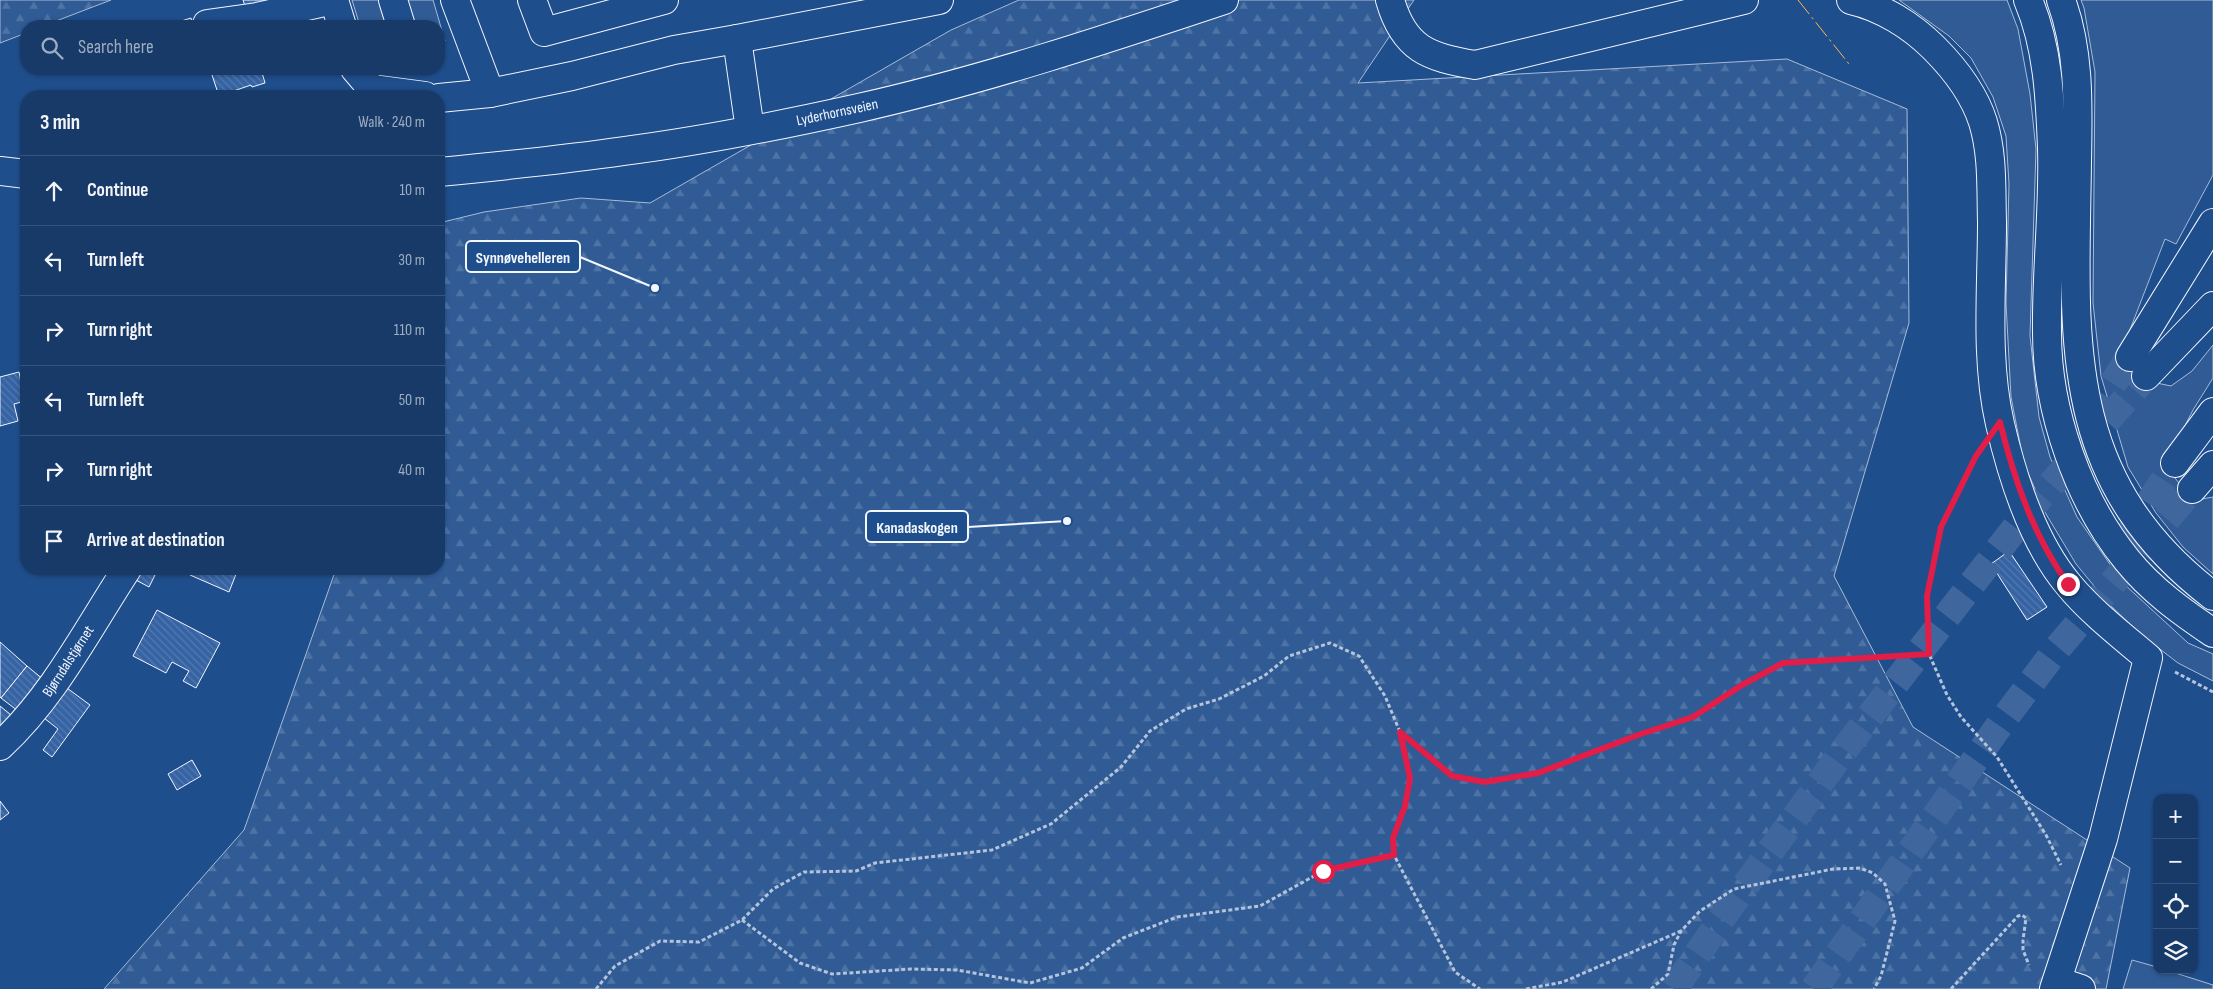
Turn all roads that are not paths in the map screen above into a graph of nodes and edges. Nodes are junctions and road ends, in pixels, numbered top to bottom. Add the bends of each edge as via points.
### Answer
1 (334, 0) edge
2 (393, 0) edge
3 (455, 0) edge
4 (532, 0) edge
5 (664, 0) edge
6 (939, 0) edge
7 (1224, 0) edge
8 (1390, 0) edge
9 (1744, 0) edge
10 (1851, 0) edge
11 (2028, 0) edge
12 (2061, 0) edge
13 (236, 20) edge
14 (340, 20) edge
15 (399, 20) edge
16 (737, 39) junction
17 (360, 75) edge
18 (380, 90) edge
19 (490, 93) junction
20 (445, 97) edge
21 (750, 130) junction
22 (0, 171) edge
23 (445, 171) edge
24 (20, 173) edge
25 (2213, 224) edge
26 (2213, 306) edge
27 (2213, 412) edge
28 (2175, 463) tunnel mouth
29 (2213, 465) edge
30 (2213, 472) edge
31 (123, 575) edge
32 (2213, 596) edge
33 (2213, 633) edge
34 (0, 746) edge
35 (2056, 982) edge

1 - 13 main road
1 - 14 main road
2 - 15 main road
3 - 19 main road
4 - 5 main road via 544,32
6 - 16 main road
7 - 21 main road, Lyderhornsveien via 958,83
8 - 9 main road via 1396,20 1417,46 1443,60 1475,65
10 - 35 main road via 1865,3 1922,36 1962,80 1982,121 1992,162 1992,366 2000,422 2015,477 2049,557 2072,589 2148,658 2103,839
11 - 33 main road via 2048,77 2053,176 2047,334 2051,382 2064,437 2079,479 2100,520 2127,560 2181,612
12 - 32 main road via 2073,47 2078,98 2075,304 2083,388 2099,449 2127,507 2168,558
16 - 19 main road via 674,50
16 - 21 main road
17 - 18 main road via 372,89
19 - 20 main road
21 - 23 main road, Lyderhornsveien via 626,151
22 - 24 main road
25 - 26 main road via 2138,366
27 - 28 main road
29 - 30 main road via 2192,489
31 - 34 main road, Bjørndalstjørnet via 56,683 23,725

